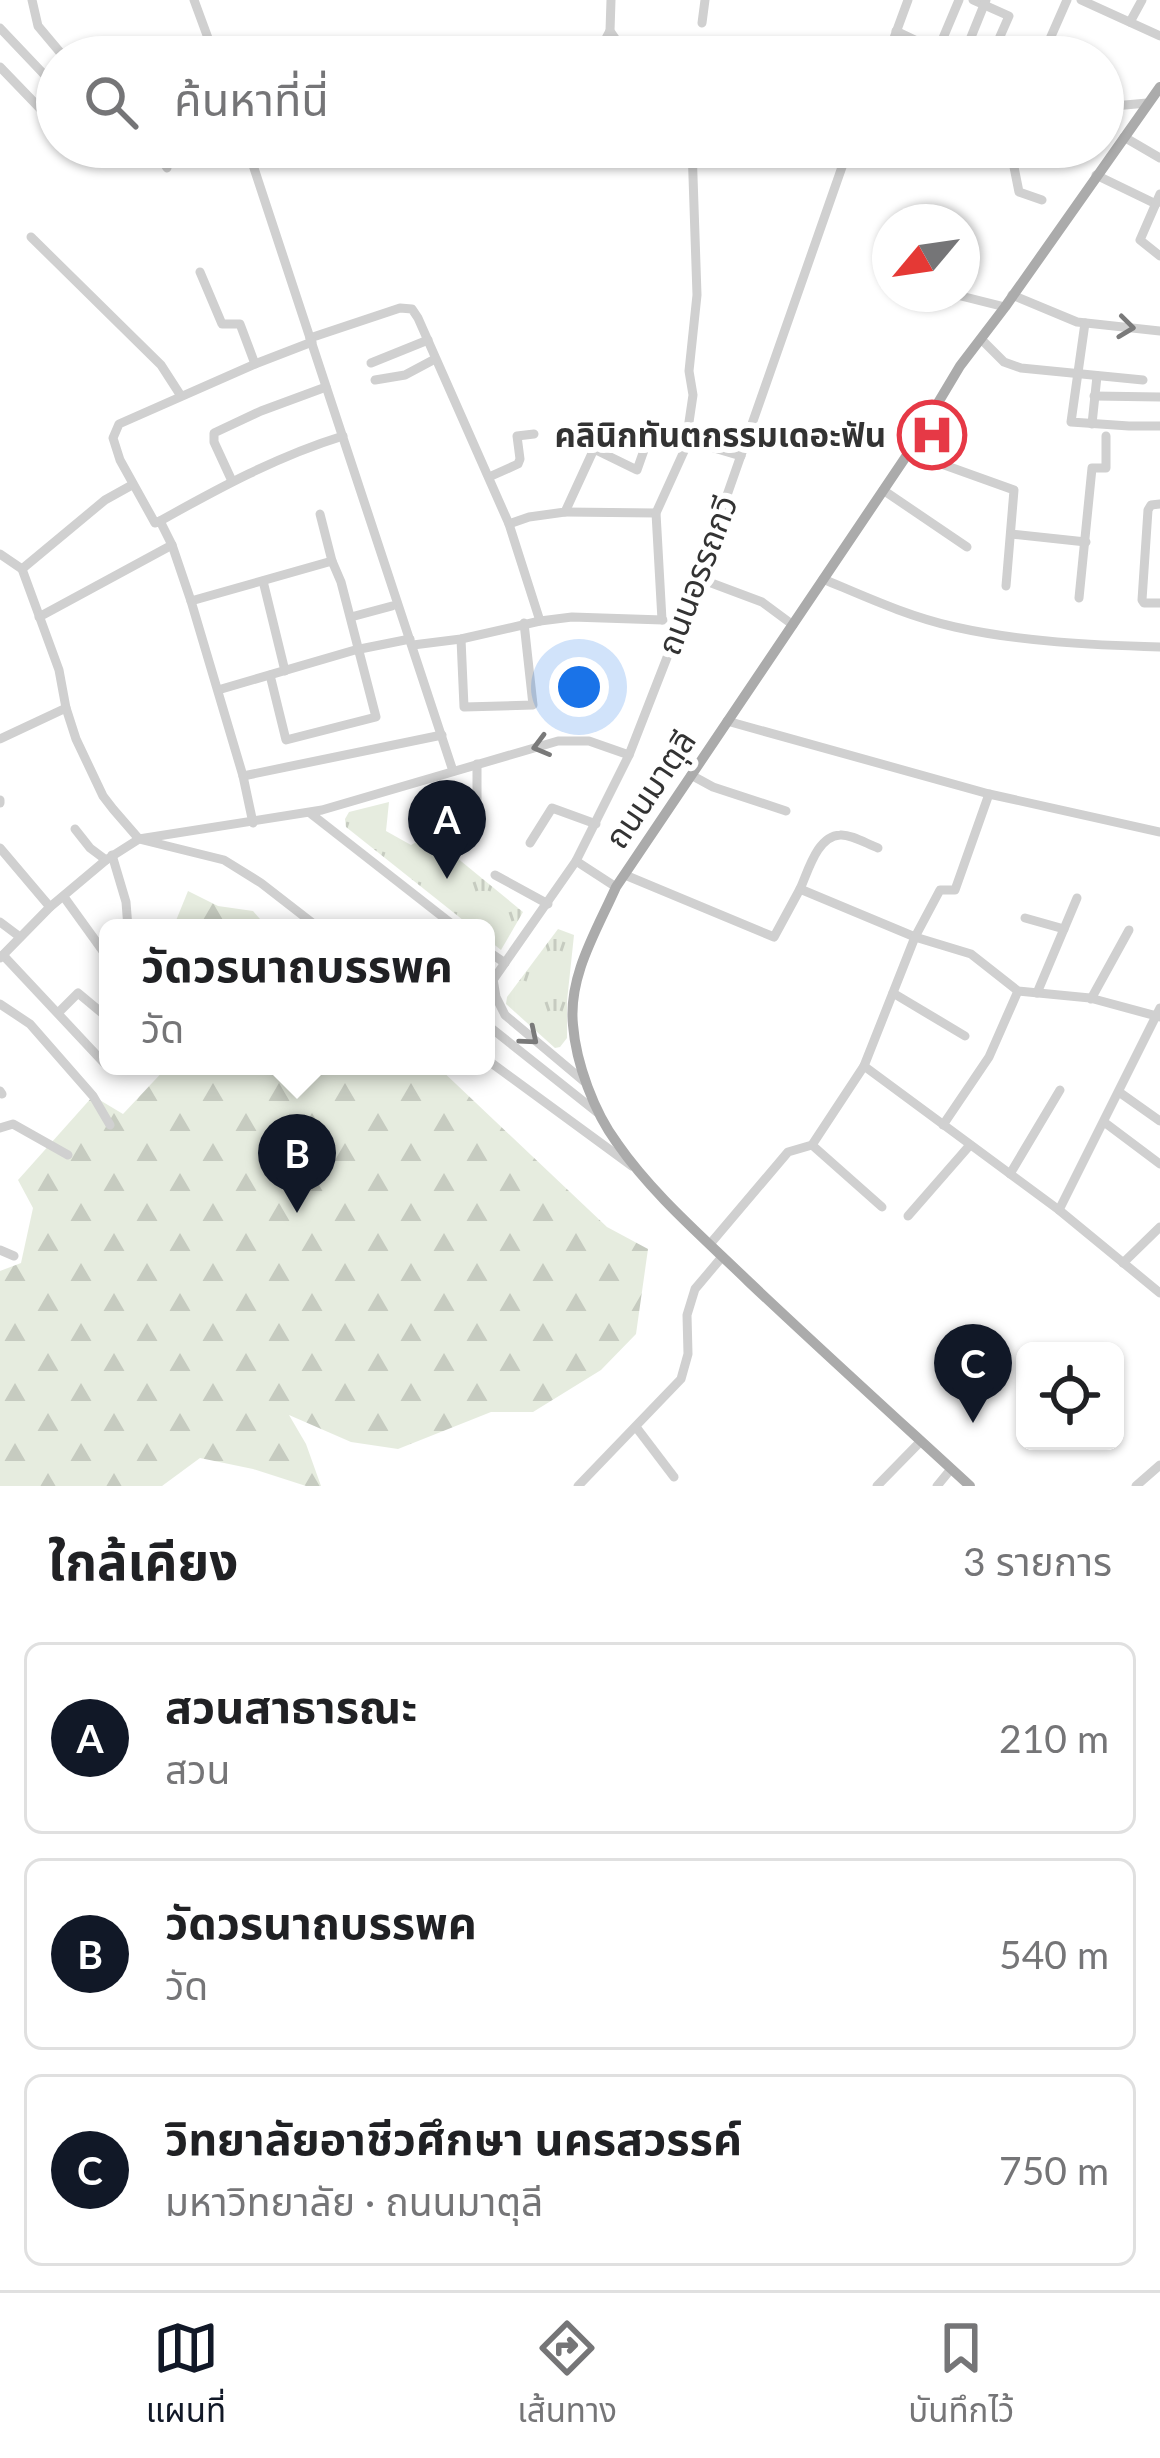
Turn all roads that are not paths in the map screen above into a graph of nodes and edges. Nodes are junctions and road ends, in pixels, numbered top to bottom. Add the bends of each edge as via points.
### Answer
1 (32, 0) edge
2 (194, 0) edge
3 (611, 0) edge
4 (705, 0) edge
5 (908, 0) edge
6 (958, 0) edge
7 (1067, 0) edge
8 (1081, 0) edge
9 (1142, 0) edge
10 (982, 1) edge
11 (1130, 22) junction
12 (702, 23) dead end
13 (0, 28) edge
14 (610, 31) junction
15 (896, 31) junction
16 (46, 36) edge
17 (207, 36) edge
18 (607, 36) edge
19 (613, 36) edge
20 (894, 36) edge
21 (905, 36) edge
22 (944, 36) edge
23 (970, 36) edge
24 (1000, 36) edge
25 (1051, 36) edge
26 (1160, 37) edge
27 (36, 66) edge
28 (0, 67) edge
29 (1160, 88) edge
30 (1148, 103) junction
31 (36, 104) edge
32 (1124, 105) edge
33 (1124, 136) joint
34 (1160, 158) edge
35 (254, 168) edge
36 (693, 168) edge
37 (842, 168) edge
38 (1014, 168) edge
39 (1101, 168) edge
40 (1096, 175) junction
41 (1042, 200) dead end
42 (1158, 202) edge
43 (31, 237) dead end
44 (1160, 256) edge
45 (200, 272) dead end
46 (1012, 295) junction
47 (980, 301) edge
48 (1006, 308) junction
49 (1085, 322) junction
50 (1160, 331) edge
51 (311, 340) junction
52 (428, 340) junction
53 (982, 340) junction
54 (436, 359) junction
55 (371, 363) dead end
56 (255, 364) junction
57 (1077, 375) junction
58 (1096, 376) junction
59 (375, 380) dead end
60 (1143, 380) dead end
61 (326, 386) junction
62 (181, 396) junction
63 (1094, 396) junction
64 (1160, 397) edge
65 (1092, 424) junction
66 (1160, 426) edge
67 (534, 434) dead end
68 (343, 436) junction
69 (1106, 436) dead end
70 (687, 440) junction
71 (908, 452) junction
72 (741, 456) junction
73 (489, 477) junction
74 (232, 481) junction
75 (132, 484) junction
76 (883, 490) junction
77 (1160, 504) edge
78 (565, 512) junction
79 (656, 513) junction
80 (320, 514) dead end
81 (160, 520) junction
82 (509, 524) junction
83 (1011, 534) junction
84 (1086, 542) junction
85 (172, 545) junction
86 (967, 547) dead end
87 (0, 554) edge
88 (332, 561) junction
89 (22, 569) junction
90 (698, 578) junction
91 (823, 579) junction
92 (263, 581) junction
93 (1006, 586) dead end
94 (1079, 598) dead end
95 (191, 601) junction
96 (1160, 603) edge
97 (392, 606) dead end
98 (39, 617) junction
99 (351, 617) junction
100 (662, 620) junction
101 (679, 620) junction
102 (540, 621) junction
103 (524, 623) junction
104 (793, 625) junction
105 (460, 639) junction
106 (412, 642) junction
107 (1160, 646) edge
108 (358, 650) junction
109 (285, 671) junction
110 (270, 675) junction
111 (218, 690) junction
112 (66, 708) junction
113 (727, 722) junction
114 (442, 735) junction
115 (0, 740) edge
116 (628, 755) junction
117 (477, 764) junction
118 (453, 771) junction
119 (243, 776) junction
120 (691, 776) junction
121 (989, 794) junction
122 (340, 806) junction
123 (477, 809) dead end
124 (786, 811) dead end
125 (310, 813) junction
126 (253, 823) junction
127 (596, 824) junction
128 (75, 829) dead end
129 (196, 832) junction
130 (1160, 832) edge
131 (338, 835) junction
132 (140, 839) junction
133 (530, 842) dead end
134 (0, 848) edge
135 (878, 848) dead end
136 (202, 853) junction
137 (109, 857) junction
138 (575, 861) junction
139 (495, 875) dead end
140 (625, 875) junction
141 (616, 887) junction
142 (800, 890) junction
143 (64, 897) junction
144 (1077, 898) dead end
145 (548, 904) junction
146 (50, 907) junction
147 (1025, 918) dead end
148 (127, 919) edge
149 (307, 919) edge
150 (445, 919) edge
151 (0, 922) edge
152 (1064, 929) junction
153 (1130, 930) dead end
154 (20, 937) junction
155 (915, 937) junction
156 (99, 946) edge
157 (495, 956) edge
158 (1, 957) edge
159 (505, 963) junction
160 (495, 976) edge
161 (495, 991) edge
162 (1018, 991) junction
163 (893, 992) junction
164 (1037, 993) junction
165 (1091, 998) junction
166 (0, 1004) edge
167 (99, 1010) edge
168 (58, 1013) junction
169 (1159, 1014) edge
170 (495, 1031) edge
171 (964, 1036) dead end
172 (99, 1057) edge
173 (495, 1066) edge
174 (864, 1066) junction
175 (586, 1083) junction
176 (1060, 1090) dead end
177 (1119, 1092) junction
178 (598, 1113) junction
179 (1160, 1121) edge
180 (1104, 1122) junction
181 (110, 1125) dead end
182 (943, 1125) junction
183 (0, 1128) edge
184 (812, 1145) junction
185 (970, 1145) junction
186 (68, 1155) dead end
187 (1160, 1164) edge
188 (641, 1173) junction
189 (1010, 1174) junction
190 (882, 1207) dead end
191 (1059, 1210) junction
192 (908, 1216) dead end
193 (1160, 1227) edge
194 (710, 1244) junction
195 (0, 1250) edge
196 (14, 1256) dead end
197 (722, 1257) junction
198 (1123, 1263) junction
199 (1160, 1293) edge
200 (636, 1427) junction
201 (921, 1441) junction
202 (1160, 1465) edge
203 (951, 1469) junction
204 (674, 1477) dead end
205 (578, 1486) edge
206 (877, 1486) edge
207 (937, 1486) edge
208 (970, 1486) edge
209 (1136, 1486) edge

1 - 16 street
2 - 17 street
3 - 14 street
4 - 12 street
5 - 15 street
6 - 22 street
7 - 25 street
8 - 11 street
9 - 11 street
10 - 23 street
10 - 24 street via 1009,16
11 - 26 street
13 - 27 street
14 - 18 street
14 - 19 street
15 - 20 street
15 - 21 street
28 - 31 street
29 - 30 main road, ถนนมาตุลี
30 - 32 street
30 - 33 main road, ถนนมาตุลี
33 - 34 street
35 - 51 street
36 - 70 street via 697,295
37 - 72 street, ถนนอรรถกวี
38 - 41 street via 1019,192
39 - 40 main road, ถนนมาตุลี
40 - 42 street
40 - 46 main road, ถนนมาตุลี
42 - 44 street via 1140,240
43 - 62 street via 161,365
45 - 56 street via 222,324 240,325
46 - 48 main road, ถนนมาตุลี
46 - 49 street
47 - 48 street
48 - 53 main road, ถนนมาตุลี
49 -> 50 street
49 - 57 street
51 - 52 street via 400,308 412,309
51 - 56 street
51 - 61 street
52 - 54 street
52 - 55 street
53 - 57 street via 1004,362
53 - 71 main road, ถนนมาตุลี
54 - 59 street
54 - 73 street
56 - 62 street
57 - 58 street
57 - 65 street via 1070,419
58 - 60 street
58 - 63 street
61 - 68 street
61 - 74 street via 214,433
62 - 75 street via 119,424 112,438
63 - 64 street
63 - 65 street
65 - 66 street
67 - 73 street via 517,436 518,464
68 - 74 street
68 - 106 street
69 - 84 street via 1106,468 1092,468
70 - 72 street
70 - 78 street via 649,436 638,470 595,449
70 - 79 street
71 - 76 main road, ถนนมาตุลี
71 - 83 street via 1011,487
72 - 90 street, ถนนอรรถกวี
73 - 82 street
74 - 81 street
75 - 81 street
75 - 89 street
76 - 86 street
76 - 91 main road, ถนนมาตุลี
77 - 96 street via 1148,511 1142,600
78 - 79 street
78 - 82 street
79 - 100 street
80 - 88 street
81 - 85 street
82 - 102 street
83 - 84 street
83 - 93 street
84 - 94 street
85 - 95 street
85 - 98 street
87 - 89 street
88 - 92 street
88 - 99 street
89 - 98 street
90 - 101 street, ถนนอรรถกวี
90 - 104 street via 762,602
91 - 104 main road, ถนนมาตุลี
91 - 107 street via 956,627
92 - 95 street
92 - 109 street
95 - 111 street
97 - 99 street
98 - 112 street
99 - 108 street
100 - 101 street
100 - 102 street
101 - 116 street, ถนนอรรถกวี
102 - 103 street
103 - 105 street
103 - 105 street via 533,705 464,707
104 - 113 main road, ถนนมาตุลี
105 - 106 street
106 - 108 street
106 - 114 street
108 - 109 street
108 - 110 street via 376,717 286,740
109 - 110 street
110 - 111 street
111 - 119 street
112 - 115 street
112 - 132 street via 103,796
113 - 120 main road, ถนนมาตุลี
113 - 121 street
114 - 118 street
114 - 119 street
116 -> 117 street via 589,741 558,741
116 - 127 street, ถนนอรรถกวี
117 - 118 street
117 - 123 street
118 - 122 street
119 - 126 street
120 - 124 street
120 - 140 main road, ถนนมาตุลี
121 - 130 street
121 - 155 street via 955,890 940,890
122 - 125 street
122 - 131 street
125 - 126 street
125 - 131 street
126 - 129 street
127 - 133 street via 551,808
127 - 138 street, ถนนอรรถกวี
128 - 137 street
129 - 132 street
129 - 136 street via 191,845
131 - 150 street
132 - 136 street
132 - 137 street
134 - 146 street
135 - 142 street via 832,837
136 - 149 street
137 - 143 street
137 - 148 street
138 - 141 street
138 - 145 street, ถนนอรรถกวี
139 - 145 street
140 - 141 main road, ถนนมาตุลี
140 - 142 street via 774,938
141 - 175 main road, ถนนมาตุลี via 577,980 572,1023
142 - 155 street
143 - 146 street
143 - 156 street
144 - 152 street
145 - 159 street, ถนนอรรถกวี
146 - 154 street
147 - 152 street
151 - 154 street
152 - 164 street
153 - 165 street
154 - 158 street
155 - 162 street via 971,954
155 - 163 street
157 - 159 street
158 - 168 street
159 - 160 street, ถนนอรรถกวี
161 -> 175 street via 505,1016
162 - 164 street
162 - 182 street via 989,1057
163 - 171 street
163 - 174 street
164 - 165 street
165 - 169 street
166 - 181 street via 30,1024
167 - 168 street via 79,993
168 - 172 street
169 - 177 street
170 - 178 street
173 - 188 street
174 - 182 street
174 - 184 street
175 - 178 main road, ถนนมาตุลี
176 - 189 street
177 - 179 street
177 - 180 street
178 - 188 main road, ถนนมาตุลี
180 - 187 street
180 - 191 street
182 - 185 street
183 - 186 street via 13,1124
184 - 190 street
184 - 194 street via 788,1152
185 - 189 street
185 - 192 street
188 - 194 main road, ถนนมาตุลี
189 - 191 street
191 - 198 street
193 - 198 street
194 - 197 main road, ถนนมาตุลี
195 - 196 street
197 - 200 street via 695,1289 680,1379
197 - 201 main road, ถนนมาตุลี
198 - 199 street
200 - 204 street
200 - 205 street
201 - 203 main road, ถนนมาตุลี
201 - 206 street
202 - 209 street
203 - 207 street
203 - 208 main road, ถนนมาตุลี

